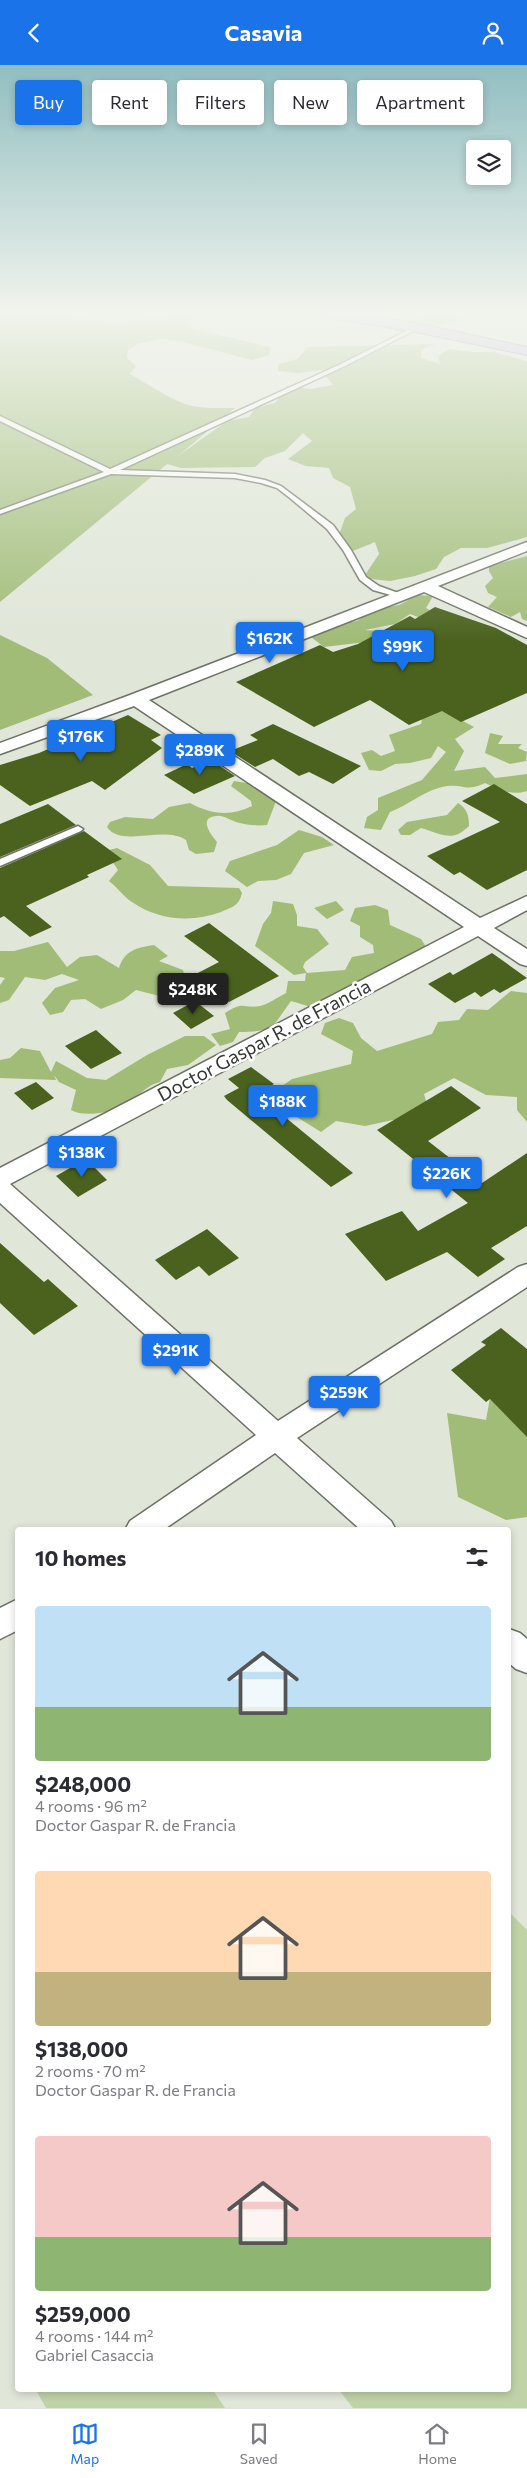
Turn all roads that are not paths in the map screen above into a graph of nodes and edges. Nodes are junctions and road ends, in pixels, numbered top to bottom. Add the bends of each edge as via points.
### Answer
1 (9, 422) edge
2 (218, 422) edge
3 (110, 472) junction
4 (0, 512) edge
5 (527, 546) edge
6 (426, 586) junction
7 (398, 596) junction
8 (527, 633) edge
9 (136, 699) junction
10 (0, 749) edge
11 (78, 829) dead end
12 (0, 863) edge
13 (527, 902) edge
14 (480, 927) junction
15 (527, 959) edge
16 (0, 1179) edge
17 (0, 1189) edge
18 (527, 1274) edge
19 (276, 1437) junction
20 (144, 1527) edge
21 (378, 1527) edge
22 (15, 1615) edge
23 (0, 1625) edge
24 (511, 1645) edge
25 (527, 1659) edge

1 - 3 lane
2 - 3 lane
3 - 4 lane
3 - 7 lane via 235,476 279,487 330,527 363,578 376,588
5 - 6 street
6 - 7 street
6 - 8 street
7 - 9 street
9 - 10 street
9 - 14 street
11 - 12 lane
13 - 14 street, Doctor Gaspar R. de Francia
14 - 15 street
14 - 16 street, Doctor Gaspar R. de Francia
17 - 19 street
18 - 19 street
19 - 20 street
19 - 21 street
22 - 23 street
24 - 25 street

